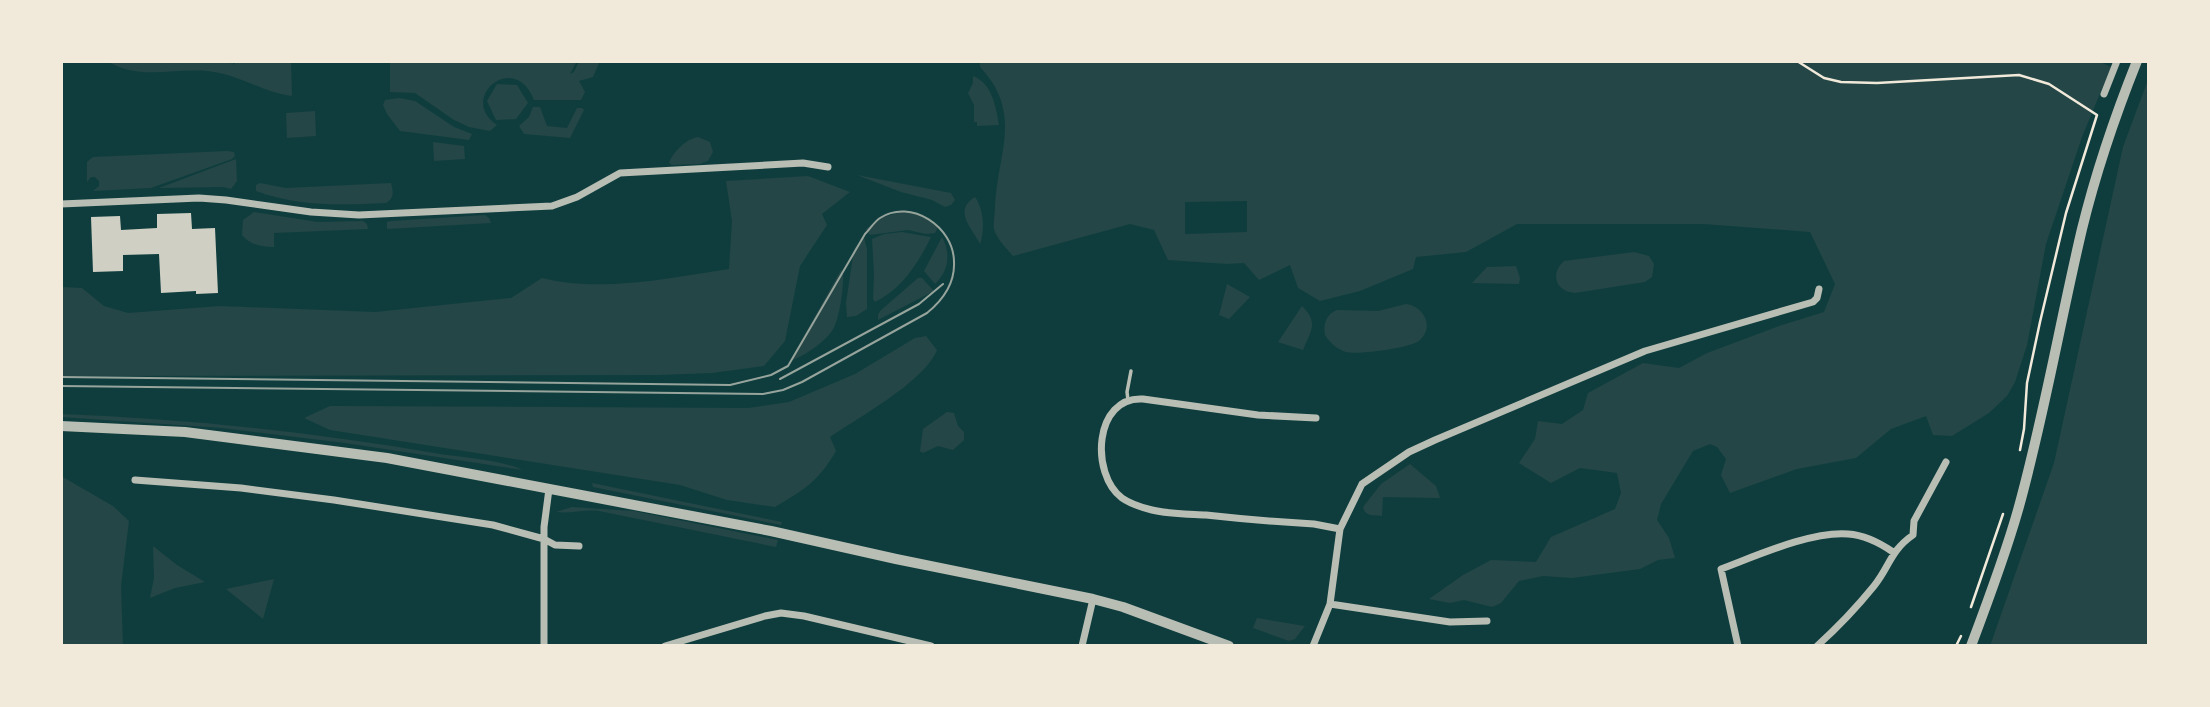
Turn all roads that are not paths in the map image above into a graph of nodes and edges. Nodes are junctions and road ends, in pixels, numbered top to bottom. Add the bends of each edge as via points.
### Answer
1 (2117, 61) edge
2 (2137, 61) edge
3 (2104, 94) dead end
4 (828, 167) dead end
5 (61, 204) edge
6 (1819, 289) dead end
7 (1130, 371) dead end
8 (1128, 400) junction
9 (1316, 418) dead end
10 (61, 426) edge
11 (1946, 462) dead end
12 (135, 480) dead end
13 (549, 489) junction
14 (1340, 529) junction
15 (544, 539) junction
16 (579, 546) dead end
17 (1893, 552) junction
18 (1093, 599) junction
19 (1330, 604) junction
20 (1487, 621) dead end
21 (544, 646) edge
22 (666, 646) edge
23 (931, 646) edge
24 (1082, 646) edge
25 (1228, 646) edge
26 (1313, 646) edge
27 (1738, 646) edge
28 (1817, 646) edge
29 (1971, 646) edge

1 - 3 street
2 - 29 street via 2086,216 2018,510
4 - 5 street via 803,163 621,173 552,206 359,215 200,198
6 - 14 street via 1813,302 1625,358 1409,452 1363,484
7 - 8 lane
8 - 9 street
8 - 14 street via 1114,409 1102,441 1104,470 1122,498 1152,510
10 - 13 street via 225,436 387,458
11 - 17 street via 1914,521 1913,535
12 - 15 street via 334,500 493,525
13 - 15 street
13 - 18 street
14 - 19 street
15 - 16 street via 555,545
15 - 21 street
17 - 27 street via 1865,537 1834,534 1721,569
17 - 28 street via 1874,586
18 - 24 street
18 - 25 street
19 - 20 street via 1451,622
19 - 26 street
22 - 23 street via 785,614

